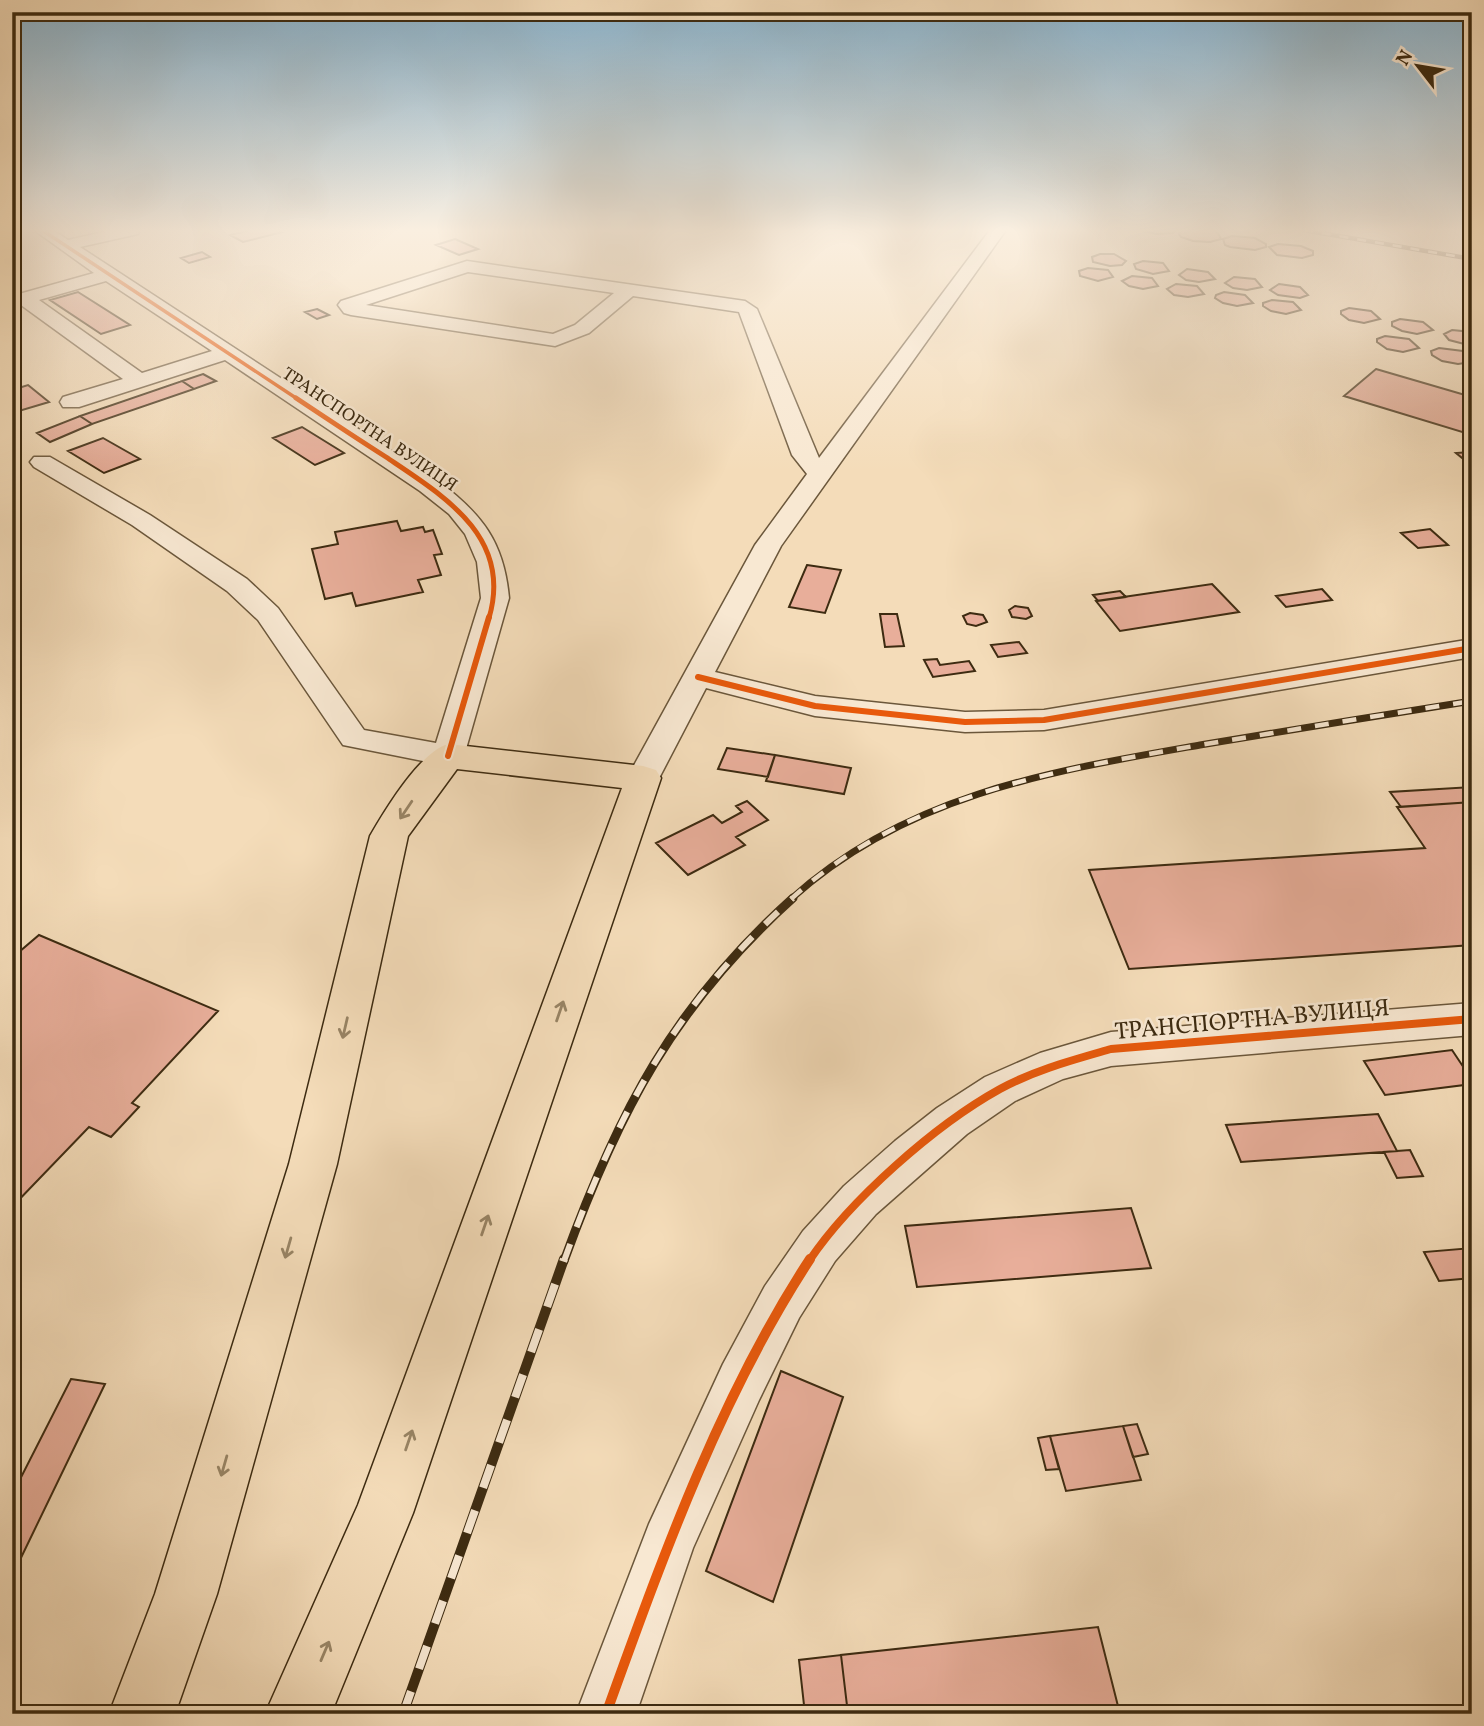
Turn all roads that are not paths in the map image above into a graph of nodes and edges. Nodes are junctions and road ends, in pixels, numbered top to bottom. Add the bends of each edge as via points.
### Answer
1 (35, 311) edge
2 (163, 311) edge
3 (361, 311) edge
4 (604, 311) edge
5 (748, 311) edge
6 (939, 311) edge
7 (227, 354) junction
8 (139, 381) junction
9 (71, 402) dead end
10 (42, 462) dead end
11 (819, 473) junction
12 (1472, 648) edge
13 (698, 677) junction
14 (448, 756) junction
15 (642, 778) junction
16 (1472, 1019) edge
17 (142, 1714) edge
18 (298, 1714) edge
19 (606, 1714) edge

1 - 8 street
2 - 7 street, ТРАНСПОРТНА ВУЛИЦЯ
3 - 4 street via 555,340 582,329
5 - 11 street via 804,455
6 - 11 street
7 - 8 street
7 - 14 street, ТРАНСПОРТНА ВУЛИЦЯ via 451,502 468,517 484,542 494,573 495,598
8 - 9 street
10 - 14 street via 141,520 237,585 268,614 354,738
11 - 13 street via 768,545
12 - 13 street via 1004,723 815,706
13 - 15 street
14 - 15 main road
14 -> 17 main road via 389,836 313,1164 186,1594
18 -> 15 main road via 384,1513
16 - 19 street, ТРАНСПОРТНА ВУЛИЦЯ via 1111,1049 1054,1065 1000,1089 931,1138 860,1200 819,1246 782,1302 668,1543

